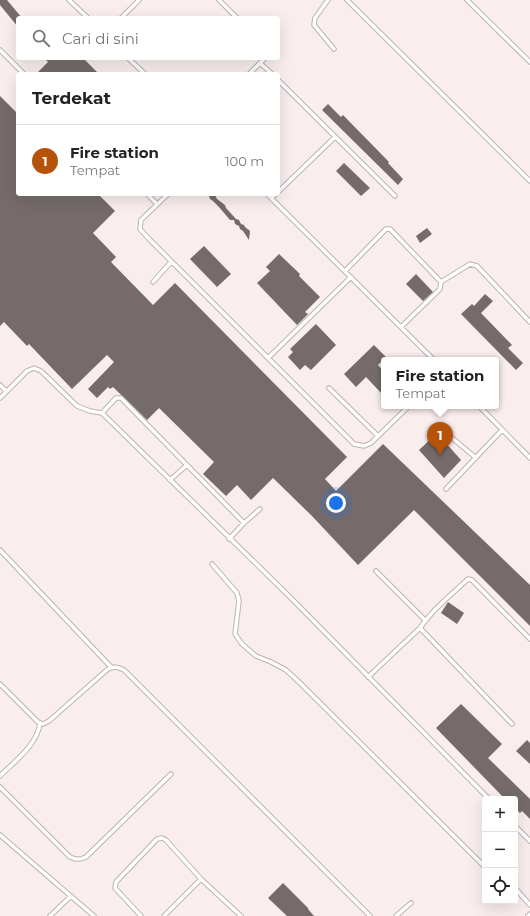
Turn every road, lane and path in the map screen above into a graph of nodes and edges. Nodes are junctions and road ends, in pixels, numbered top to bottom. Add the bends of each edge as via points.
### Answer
1 (70, 0) edge
2 (139, 0) edge
3 (219, 0) edge
4 (328, 0) edge
5 (347, 0) edge
6 (467, 0) edge
7 (86, 16) edge
8 (124, 16) edge
9 (235, 16) edge
10 (334, 49) dead end
11 (0, 50) edge
12 (130, 60) edge
13 (263, 60) edge
14 (530, 62) edge
15 (260, 63) junction
16 (22, 72) edge
17 (143, 72) edge
18 (251, 72) edge
19 (270, 72) edge
20 (280, 82) edge
21 (335, 137) junction
22 (530, 181) edge
23 (280, 190) edge
24 (149, 196) edge
25 (166, 196) edge
26 (274, 196) edge
27 (395, 196) dead end
28 (271, 198) joint
29 (157, 204) junction
30 (172, 262) junction
31 (345, 272) junction
32 (351, 277) junction
33 (153, 282) dead end
34 (441, 282) junction
35 (530, 322) edge
36 (401, 327) junction
37 (431, 357) edge
38 (268, 358) junction
39 (0, 385) edge
40 (329, 388) dead end
41 (6, 391) junction
42 (0, 398) edge
43 (405, 409) edge
44 (482, 409) edge
45 (102, 413) junction
46 (438, 426) dead end
47 (502, 430) junction
48 (378, 436) junction
49 (476, 458) junction
50 (530, 458) edge
51 (187, 465) junction
52 (170, 480) junction
53 (446, 489) dead end
54 (260, 509) dead end
55 (244, 523) junction
56 (229, 539) junction
57 (0, 550) edge
58 (212, 564) dead end
59 (376, 571) dead end
60 (425, 620) junction
61 (420, 628) junction
62 (530, 639) edge
63 (112, 667) junction
64 (368, 677) junction
65 (0, 684) edge
66 (40, 723) junction
67 (512, 724) dead end
68 (171, 774) dead end
69 (0, 776) edge
70 (0, 787) edge
71 (485, 796) edge
72 (518, 829) edge
73 (0, 835) edge
74 (530, 841) edge
75 (482, 864) edge
76 (201, 879) junction
77 (518, 891) edge
78 (71, 896) junction
79 (411, 903) dead end
80 (530, 905) edge
81 (50, 916) edge
82 (94, 916) edge
83 (141, 916) edge
84 (164, 916) edge
85 (241, 916) edge
86 (370, 916) edge
87 (396, 916) edge

1 - 7 lane
2 - 8 lane
3 - 9 lane
4 - 10 lane via 315,18 314,25
5 - 22 lane
6 - 14 lane
11 - 16 lane
12 - 17 lane
13 - 15 lane
15 - 18 lane
15 - 19 lane
20 - 21 lane
21 - 23 lane
21 - 27 lane
24 - 29 lane
25 - 29 lane
26 - 28 lane
28 - 31 lane
29 - 30 lane via 141,220 140,229
30 - 33 lane
30 - 38 lane
31 - 32 lane
31 - 34 lane via 386,229 390,229
32 - 36 lane
32 - 38 lane
34 - 35 lane via 470,264 478,266
34 - 36 lane via 440,289
36 - 37 lane
38 - 48 lane via 354,444 364,446
39 - 41 lane
40 - 48 lane
41 - 42 lane
41 - 45 lane via 27,371 34,368 41,371 77,406 90,412
43 - 48 lane
44 - 47 lane
45 - 51 lane via 116,398 121,398
45 - 52 lane
46 - 49 lane
47 - 49 lane
47 - 50 lane
49 - 53 lane
51 - 52 lane
51 - 55 lane
52 - 56 lane
54 - 55 lane
55 - 56 lane
56 - 64 lane
57 - 63 lane
58 - 75 lane via 237,593 239,601 235,634 242,644 256,656 286,670
59 - 60 lane
60 - 61 lane
60 - 62 lane via 468,579 472,580
61 - 64 lane
61 - 67 lane
63 - 66 lane via 46,723
63 - 86 lane via 127,673
64 - 71 lane
65 - 66 lane
66 - 69 lane via 37,736 32,743
68 - 70 lane via 80,860 70,857
72 - 74 lane
73 - 78 lane
76 - 83 lane via 166,840 157,839 115,885
76 - 84 lane
76 - 85 lane
77 - 80 lane
78 - 81 lane
78 - 82 lane
79 - 87 lane

